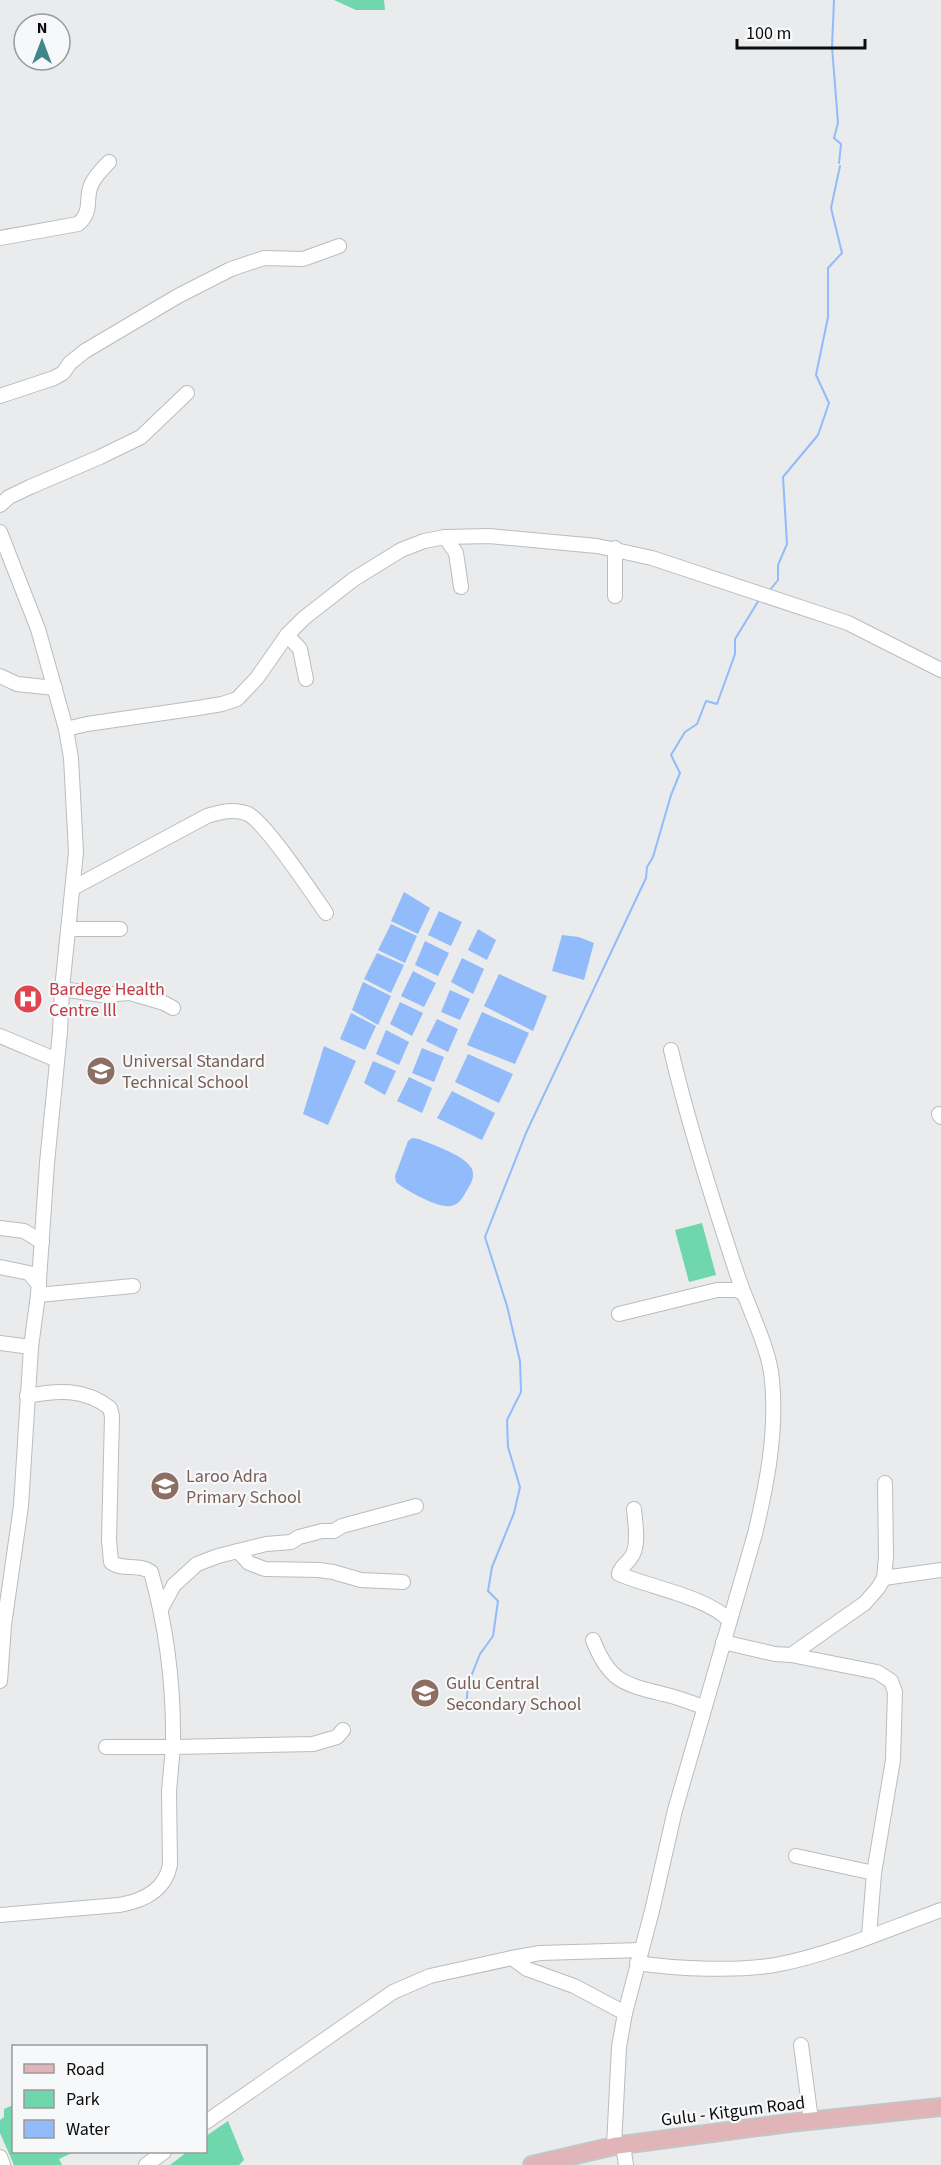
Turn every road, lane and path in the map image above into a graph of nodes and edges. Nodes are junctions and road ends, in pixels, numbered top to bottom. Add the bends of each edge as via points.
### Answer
1 (108, 162) dead end
2 (0, 238) edge
3 (339, 246) dead end
4 (187, 393) dead end
5 (0, 396) edge
6 (0, 505) edge
7 (0, 532) edge
8 (445, 537) junction
9 (615, 548) junction
10 (461, 587) dead end
11 (615, 596) dead end
12 (287, 634) junction
13 (941, 670) edge
14 (0, 676) edge
15 (306, 679) dead end
16 (55, 688) junction
17 (66, 729) junction
18 (73, 888) junction
19 (326, 913) dead end
20 (68, 929) junction
21 (120, 929) dead end
22 (62, 989) junction
23 (173, 1008) dead end
24 (0, 1036) edge
25 (671, 1050) dead end
26 (57, 1060) junction
27 (0, 1228) edge
28 (42, 1242) junction
29 (0, 1267) edge
30 (133, 1286) dead end
31 (38, 1290) junction
32 (744, 1294) junction
33 (619, 1314) dead end
34 (0, 1343) edge
35 (31, 1347) junction
36 (27, 1396) junction
37 (885, 1482) dead end
38 (416, 1506) dead end
39 (634, 1509) dead end
40 (238, 1551) junction
41 (0, 1570) edge
42 (941, 1570) edge
43 (884, 1578) junction
44 (403, 1582) dead end
45 (11, 1586) junction
46 (161, 1608) junction
47 (729, 1620) junction
48 (593, 1640) dead end
49 (723, 1642) junction
50 (792, 1655) junction
51 (1, 1660) edge
52 (0, 1681) edge
53 (703, 1707) junction
54 (343, 1730) dead end
55 (106, 1747) dead end
56 (173, 1748) junction
57 (796, 1856) dead end
58 (874, 1874) junction
59 (941, 1910) edge
60 (0, 1915) edge
61 (869, 1936) junction
62 (639, 1957) junction
63 (512, 1958) junction
64 (625, 2013) junction
65 (801, 2045) dead end
66 (941, 2107) edge
67 (812, 2120) junction
68 (207, 2121) edge
69 (619, 2145) junction
70 (161, 2153) edge
71 (0, 2157) edge
72 (3, 2165) edge
73 (146, 2165) edge
74 (532, 2165) edge
75 (626, 2165) edge

1 - 2 street via 91,184 89,204 78,224
3 - 5 street via 303,259 264,258 231,269 85,351 54,378
4 - 6 street via 141,437 19,492
7 - 16 street via 38,629
8 - 9 street via 489,536
8 - 10 street via 456,553
8 - 12 street via 424,541 381,562
9 - 11 street
9 - 13 street via 840,620
12 - 15 street via 300,649
12 - 17 street via 257,678 237,699
14 - 16 street via 17,684
16 - 17 street
17 - 18 street via 76,852
18 - 19 street via 207,816 241,812 263,828
18 - 20 street
20 - 21 street
20 - 22 street
22 - 23 street via 102,995 130,993
22 - 26 street
24 - 26 street
25 - 32 street via 704,1175
26 - 28 street
27 - 28 street via 24,1231
28 - 31 street
29 - 31 street via 29,1273
30 - 31 street
31 - 35 street
32 - 33 street via 732,1289 717,1290
32 - 47 street via 772,1378 773,1430 765,1491
34 - 35 street
35 - 36 street
36 - 45 street via 21,1506
36 - 46 street via 73,1391 110,1408 111,1562 151,1572
37 - 43 street
38 - 40 street via 291,1542
39 - 47 street via 633,1554 619,1574 704,1604
40 - 44 street via 249,1563 265,1569 319,1570 361,1580
40 - 46 street via 197,1564 174,1585
41 - 45 street
42 - 43 street
43 - 50 street via 865,1603
45 - 51 street
46 - 56 street via 174,1712
47 - 49 street
48 - 53 street via 606,1668 621,1681
49 - 50 street
49 - 53 street
50 - 58 street via 877,1672 891,1682 895,1692 893,1760
51 - 52 street
53 - 62 street
54 - 56 street via 337,1737 313,1744
55 - 56 street
56 - 60 street via 170,1865 157,1890 134,1903
57 - 58 street
58 - 61 street
59 - 61 street
61 - 62 street via 798,1960 759,1967 732,1968
62 - 63 street via 540,1953
62 - 64 street
63 - 64 street
63 - 68 street via 430,1976 393,1992
64 - 69 street via 619,2047
65 - 67 street
66 - 67 main road, Gulu - Kitgum Road
67 - 69 main road, Gulu - Kitgum Road
69 - 74 main road, Gulu - Kitgum Road
69 - 75 street
70 - 73 street
71 - 72 street

